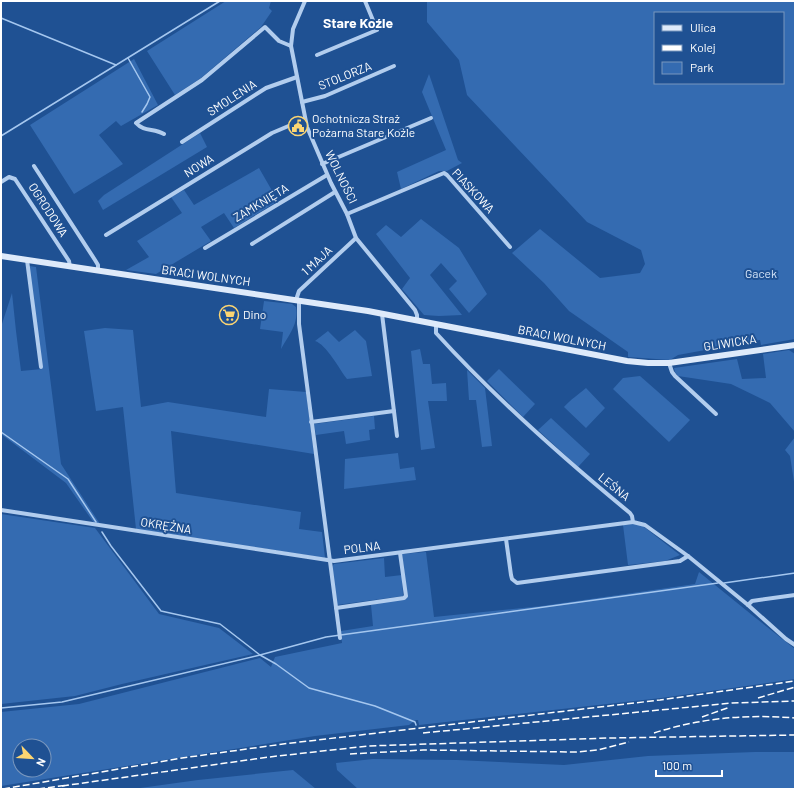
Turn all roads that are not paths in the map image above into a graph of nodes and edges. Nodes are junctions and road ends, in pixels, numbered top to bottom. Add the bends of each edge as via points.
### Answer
1 (305, 1) edge
2 (365, 1) edge
3 (291, 46) junction
4 (317, 55) dead end
5 (394, 66) dead end
6 (297, 77) junction
7 (302, 102) junction
8 (431, 118) dead end
9 (305, 119) junction
10 (164, 134) dead end
11 (182, 142) dead end
12 (322, 164) junction
13 (34, 166) dead end
14 (327, 175) junction
15 (1, 182) edge
16 (335, 192) junction
17 (347, 214) junction
18 (106, 234) dead end
19 (356, 238) junction
20 (252, 244) dead end
21 (510, 247) dead end
22 (205, 248) dead end
23 (1, 256) edge
24 (27, 260) junction
25 (70, 267) junction
26 (98, 271) junction
27 (298, 301) junction
28 (382, 314) junction
29 (417, 321) junction
30 (436, 325) junction
31 (794, 346) edge
32 (669, 363) junction
33 (41, 367) dead end
34 (394, 411) junction
35 (716, 414) dead end
36 (311, 422) junction
37 (397, 436) dead end
38 (1, 510) edge
39 (633, 522) junction
40 (506, 539) junction
41 (400, 553) junction
42 (688, 556) junction
43 (329, 561) junction
44 (795, 595) edge
45 (748, 605) junction
46 (336, 608) junction
47 (340, 636) dead end
48 (795, 645) edge

1 - 3 street, WOLNOŚCI via 293,29
2 - 4 street via 377,30
3 - 6 street, WOLNOŚCI
3 - 10 street via 279,41 265,27 202,80 136,122 147,130
5 - 7 street, STOLORZA via 325,96
6 - 7 street, WOLNOŚCI
6 - 11 street, SMOLENIA via 266,88
7 - 9 street, WOLNOŚCI
8 - 12 street
9 - 12 street, WOLNOŚCI
9 - 18 street, NOWA via 272,133
12 - 14 street, WOLNOŚCI
13 - 26 street via 95,260
14 - 16 street, WOLNOŚCI
14 - 22 street, ZAMKNIĘTA
15 - 25 street, OGRODOWA via 9,177 15,179 69,261
16 - 17 street, WOLNOŚCI
16 - 20 street
17 - 19 street, WOLNOŚCI
17 - 21 street, PIASKOWA via 444,173
19 - 27 street, 1 MAJA via 300,291
19 - 29 street, WOLNOŚCI via 415,310
23 - 24 main road, BRACI WOLNYCH
24 - 25 main road, BRACI WOLNYCH
24 - 33 street
25 - 26 main road, BRACI WOLNYCH
26 - 27 main road, BRACI WOLNYCH
27 - 28 main road, BRACI WOLNYCH
27 - 36 street, POLNA
28 - 29 main road, BRACI WOLNYCH
28 - 34 street
29 - 30 main road, BRACI WOLNYCH
30 - 32 main road, BRACI WOLNYCH via 617,360
30 - 39 street, LEŚNA via 436,333 470,368 564,457 630,512
31 - 32 main road, GLIWICKA
32 - 35 street via 674,376
34 - 36 street
34 - 37 street
36 - 43 street, POLNA
38 - 43 street, OKRĘŻNA
39 - 40 street, POLNA
39 - 42 street via 645,525
40 - 41 street, POLNA
40 - 42 street via 511,575 517,583 680,561
41 - 43 street, POLNA
41 - 46 street via 406,596 404,598
42 - 45 street
43 - 46 street
44 - 45 street via 752,601
45 - 48 street
46 - 47 street

